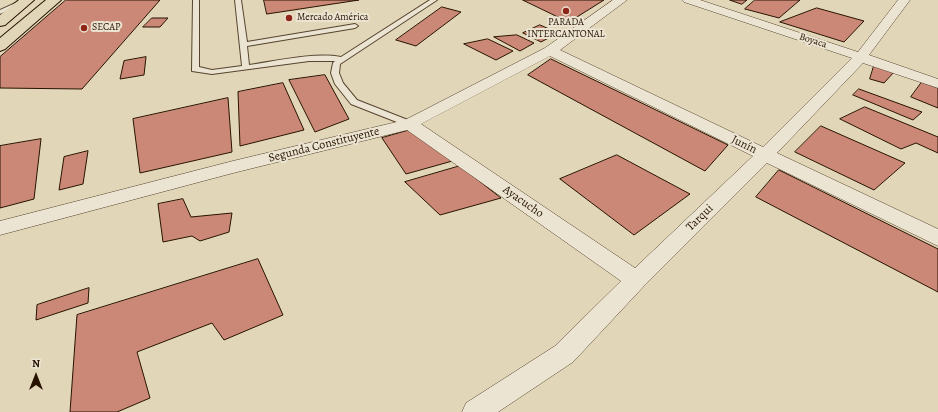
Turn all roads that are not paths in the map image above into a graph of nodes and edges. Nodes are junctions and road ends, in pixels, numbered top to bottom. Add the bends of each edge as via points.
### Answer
1 (27, 0) edge
2 (54, 0) edge
3 (196, 0) edge
4 (238, 0) edge
5 (434, 0) edge
6 (621, 0) edge
7 (688, 0) edge
8 (904, 0) edge
9 (0, 12) edge
10 (0, 22) edge
11 (354, 26) dead end
12 (0, 46) edge
13 (243, 46) junction
14 (550, 51) junction
15 (862, 57) junction
16 (342, 60) junction
17 (246, 67) junction
18 (938, 84) edge
19 (410, 124) junction
20 (765, 155) junction
21 (0, 228) edge
22 (938, 238) edge
23 (636, 280) junction
24 (474, 412) edge

1 - 9 lane
1 - 10 main road
2 - 12 main road
3 - 17 lane via 195,69 212,72
4 - 13 lane
5 - 16 lane
6 - 14 street, Segunda Constituyente
7 - 15 street, Boyaca
8 - 15 street, Tarqui
11 - 13 lane
13 - 17 lane
14 - 19 street, Segunda Constituyente
14 - 20 street, Junín
15 - 18 street, Boyaca
15 - 20 street, Tarqui
16 - 17 lane via 309,59
16 - 19 lane via 337,63 335,73 354,102
19 - 21 street, Segunda Constituyente
19 - 23 street, Ayacucho
20 - 22 street, Junín
20 - 23 street, Tarqui
23 - 24 street, Tarqui via 564,354

